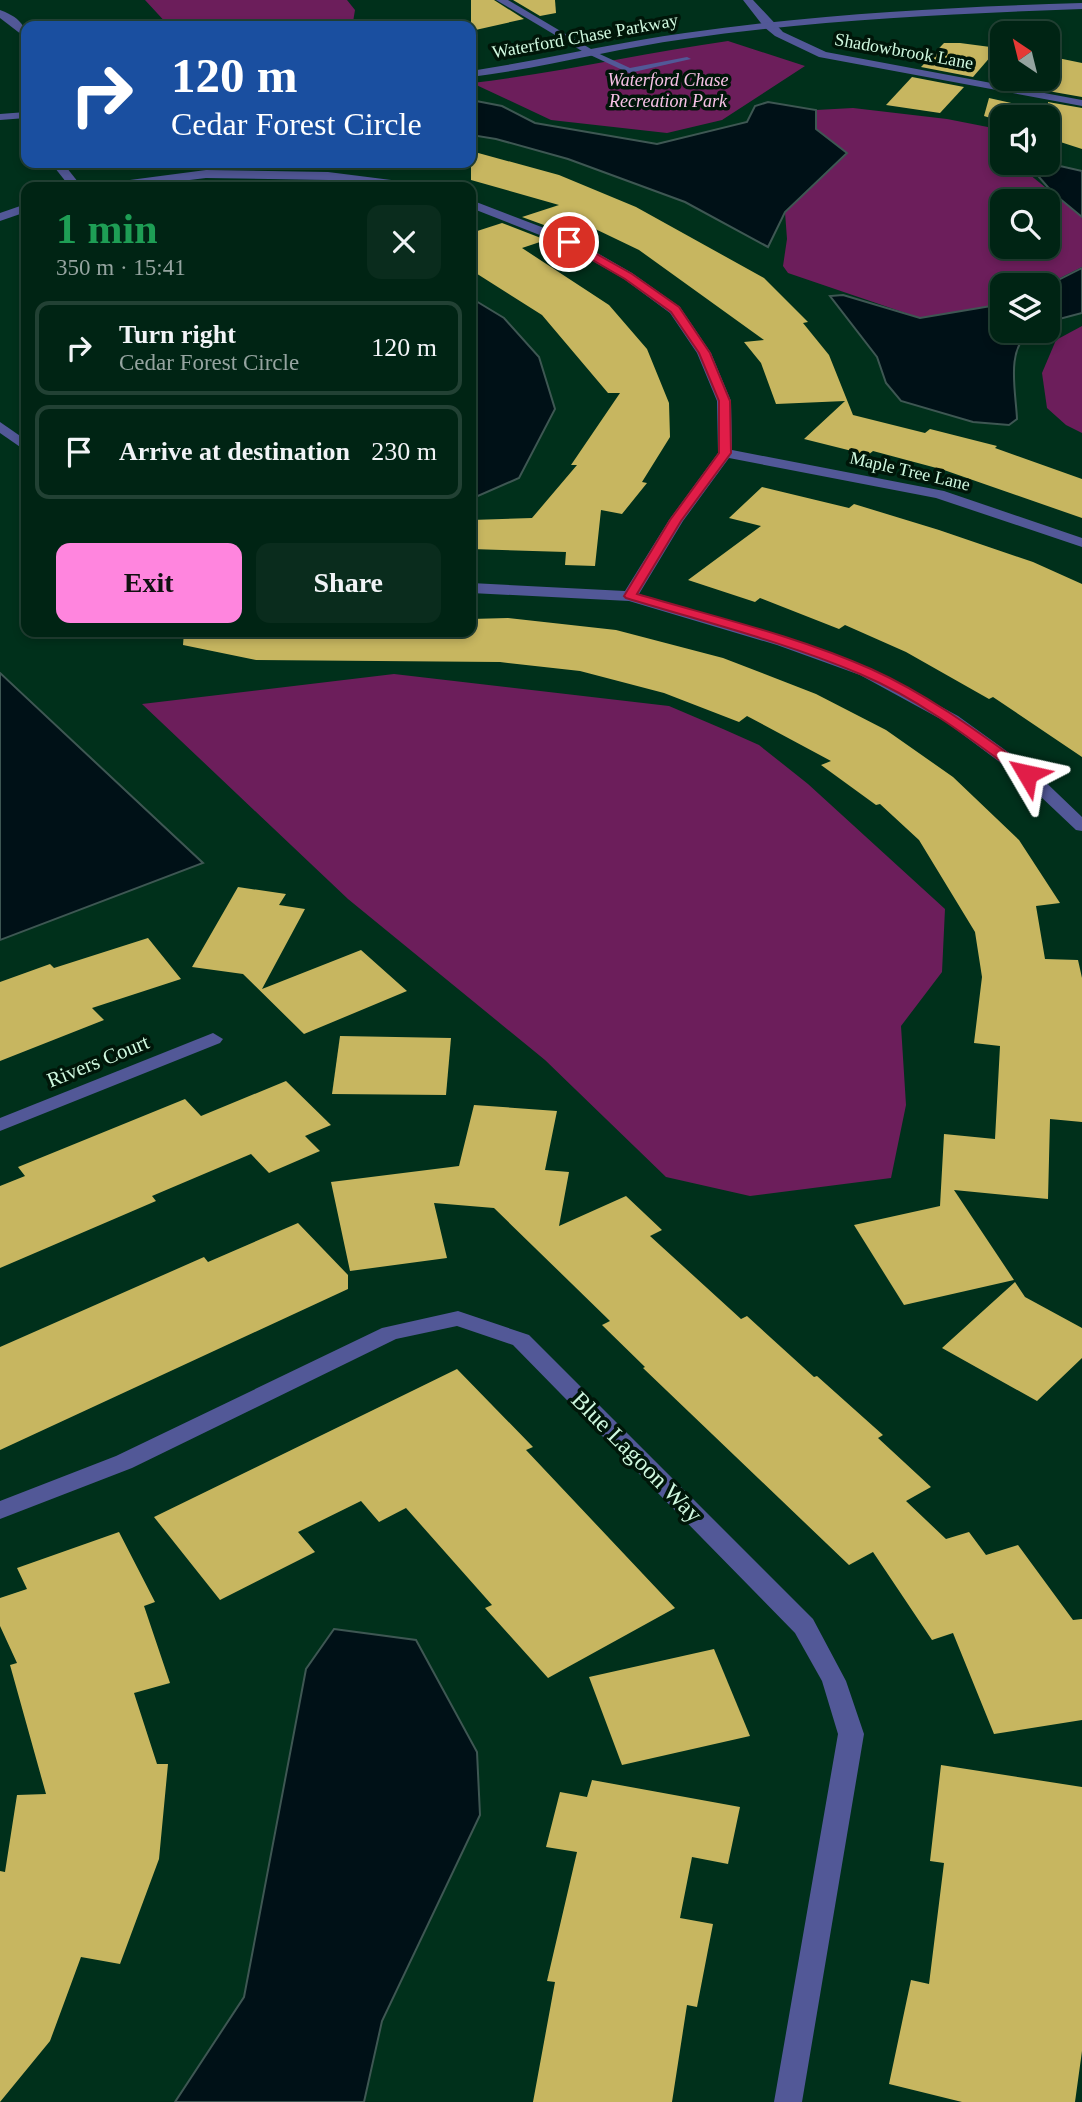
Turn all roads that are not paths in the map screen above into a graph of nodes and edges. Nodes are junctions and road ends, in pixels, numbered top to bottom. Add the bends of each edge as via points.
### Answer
1 (501, 0) edge
2 (748, 0) edge
3 (1082, 6) edge
4 (0, 13) edge
5 (768, 25) junction
6 (21, 29) edge
7 (592, 52) junction
8 (687, 59) dead end
9 (476, 73) edge
10 (1082, 103) edge
11 (21, 115) edge
12 (0, 117) edge
13 (61, 168) edge
14 (72, 182) edge
15 (145, 182) edge
16 (375, 182) edge
17 (476, 206) edge
18 (21, 210) edge
19 (0, 217) edge
20 (0, 426) edge
21 (21, 443) edge
22 (725, 453) junction
23 (1082, 544) edge
24 (476, 588) edge
25 (630, 596) junction
26 (1082, 826) edge
27 (213, 1039) dead end
28 (0, 1125) edge
29 (0, 1510) edge
30 (788, 2102) edge

1 - 7 street
2 - 5 street, Shadowbrook Lane
3 - 5 street, Waterford Chase Parkway
4 - 6 street
5 - 7 street, Waterford Chase Parkway
5 - 10 street, Shadowbrook Lane via 823,55
7 - 8 lane via 629,71
7 - 9 street, Waterford Chase Parkway
11 - 12 street
13 - 14 street
15 - 16 street via 206,174 328,176
17 - 22 street via 569,242 675,310 704,353 724,401
18 - 19 street
20 - 21 street
22 - 23 street, Maple Tree Lane via 939,494
22 - 25 street via 676,520
24 - 25 street
25 - 26 street via 866,672 952,719 1027,774
27 - 28 street, Rivers Court
29 - 30 street, Blue Lagoon Way via 124,1462 390,1333 458,1318 521,1340 804,1626 834,1681 851,1734

